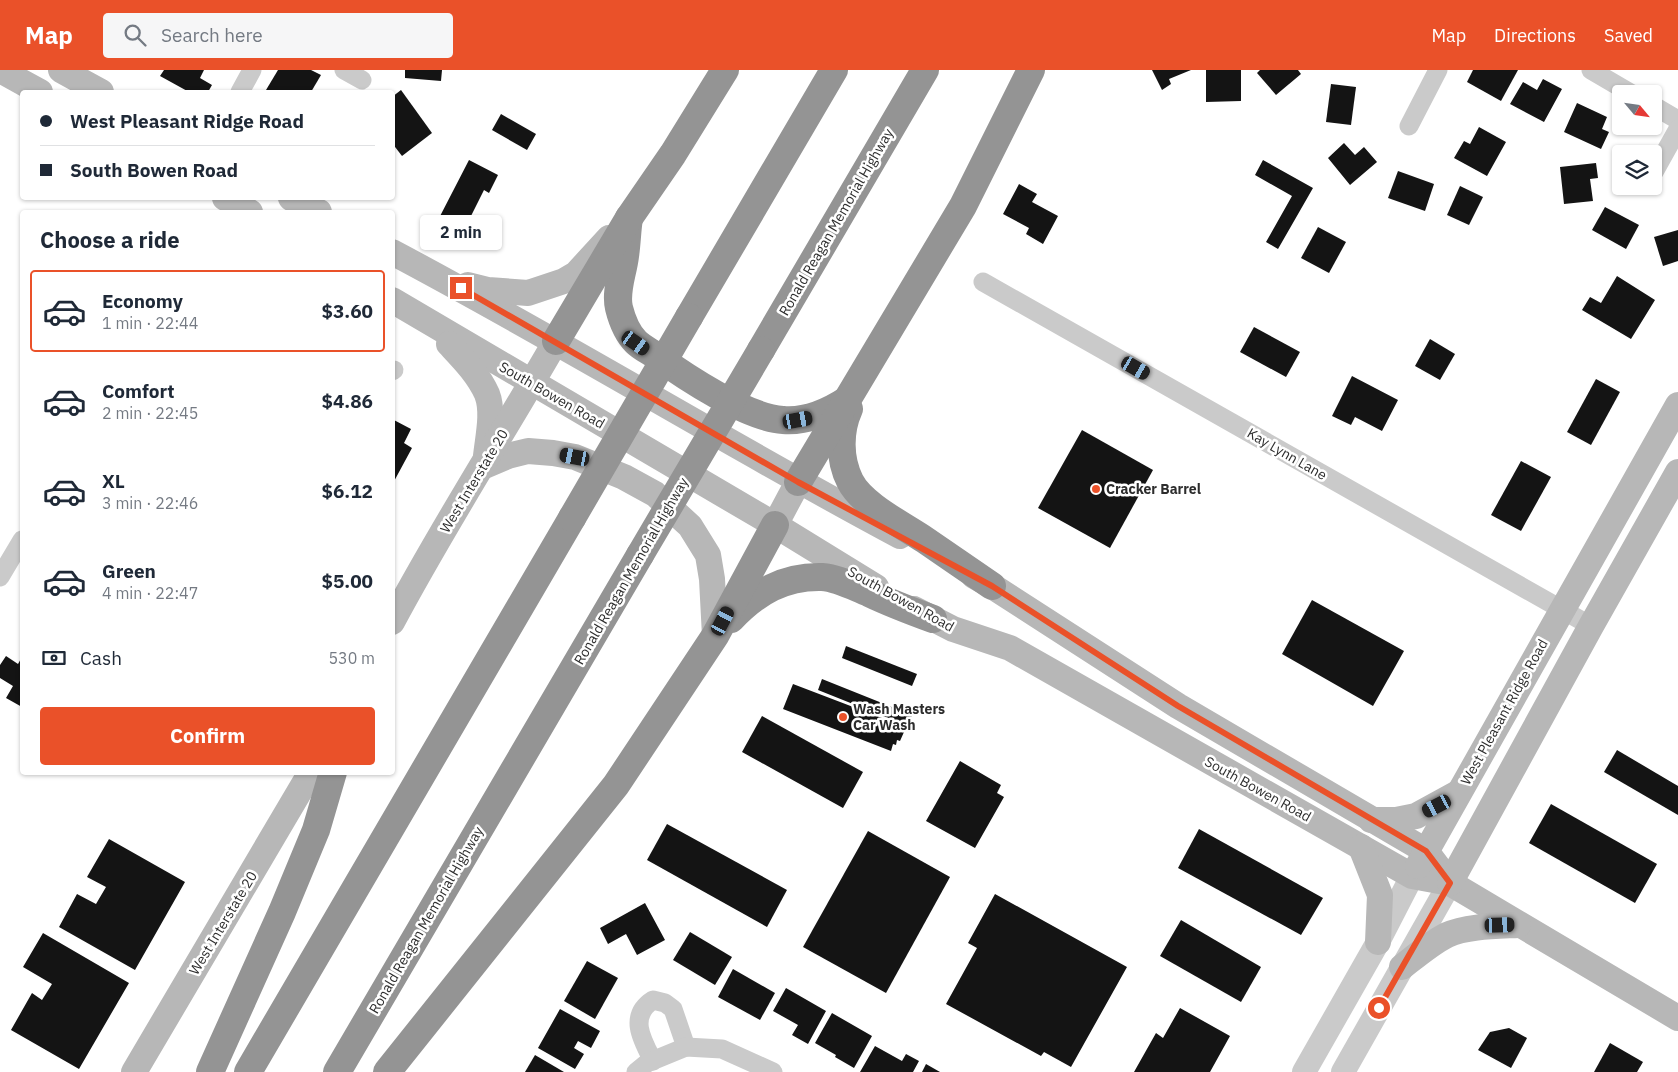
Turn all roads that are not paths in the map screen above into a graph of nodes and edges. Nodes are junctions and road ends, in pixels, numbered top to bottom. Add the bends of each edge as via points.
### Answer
1 (0, 70) edge
2 (61, 70) edge
3 (252, 70) edge
4 (344, 70) edge
5 (725, 70) edge
6 (834, 70) edge
7 (925, 70) edge
8 (1031, 70) edge
9 (1438, 70) edge
10 (1591, 70) edge
11 (362, 80) dead end
12 (32, 82) edge
13 (1617, 85) edge
14 (97, 90) edge
15 (241, 90) edge
16 (1662, 111) edge
17 (1678, 120) edge
18 (1409, 126) dead end
19 (1678, 129) edge
20 (1662, 158) edge
21 (229, 200) edge
22 (295, 200) edge
23 (246, 210) edge
24 (315, 210) edge
25 (628, 218) junction
26 (395, 254) edge
27 (444, 279) junction
28 (983, 282) dead end
29 (395, 302) edge
30 (432, 324) junction
31 (556, 341) junction
32 (870, 364) junction
33 (532, 383) junction
34 (847, 400) junction
35 (1678, 405) edge
36 (484, 464) junction
37 (1678, 472) edge
38 (798, 482) junction
39 (775, 525) junction
40 (20, 543) edge
41 (0, 577) edge
42 (992, 586) junction
43 (1561, 610) junction
44 (395, 616) edge
45 (933, 619) junction
46 (1591, 626) junction
47 (715, 636) junction
48 (1163, 697) junction
49 (1152, 728) junction
50 (308, 775) edge
51 (333, 775) edge
52 (1459, 793) junction
53 (1371, 820) junction
54 (1362, 847) junction
55 (1426, 851) junction
56 (1412, 876) junction
57 (1450, 883) junction
58 (1518, 925) junction
59 (1378, 942) junction
60 (1402, 967) junction
61 (1678, 1018) edge
62 (686, 1047) junction
63 (653, 1061) junction
64 (1311, 1067) edge
65 (134, 1072) edge
66 (210, 1072) edge
67 (248, 1072) edge
68 (337, 1072) edge
69 (387, 1072) edge
70 (636, 1072) edge
71 (774, 1072) edge
72 (1343, 1072) edge

1 - 12 main road
2 - 14 main road
3 - 15 street
4 - 11 street
5 - 25 highway via 673,154
6 - 67 highway, bridge
7 - 68 highway, Ronald Reagan Memorial Highway, bridge
8 - 32 highway via 963,206
9 - 18 street
10 - 13 street
16 - 17 street
19 - 20 street
21 - 23 main road
22 - 24 main road
25 - 27 main road via 576,274 528,293 488,290
25 - 31 highway
25 - 34 highway via 618,293 619,307 636,343 738,406 770,419 811,418
26 - 27 main road, South Bowen Road
27 - 31 main road, South Bowen Road
28 - 43 street, Kay Lynn Lane
29 - 30 main road, South Bowen Road
30 - 33 main road, South Bowen Road
30 - 36 main road via 475,373 488,395 490,413
31 - 33 main road, West Interstate 20
31 - 38 main road, South Bowen Road
32 - 34 highway
32 - 42 highway via 842,429 843,459 850,481 870,504
33 - 36 main road, West Interstate 20
33 - 39 main road, South Bowen Road
34 - 38 highway
35 - 43 main road, West Pleasant Ridge Road
36 - 44 main road, West Interstate 20
36 - 47 main road via 528,451 553,453 575,457 655,494 690,526 708,555
37 - 46 main road
38 - 39 main road
38 - 42 main road, South Bowen Road
39 - 45 main road, South Bowen Road
39 - 47 highway
40 - 41 street
42 - 48 main road, South Bowen Road
43 - 46 street, Kay Lynn Lane
43 - 52 main road, West Pleasant Ridge Road
45 - 47 highway via 843,582 823,577 792,579 762,591
45 - 49 main road, South Bowen Road via 1010,648
46 - 57 main road
47 - 69 highway via 616,785
48 - 49 main road
48 - 53 main road, South Bowen Road
49 - 54 main road, South Bowen Road
50 - 65 main road, West Interstate 20
51 - 66 highway via 316,830 290,894
52 - 53 main road via 1416,816
52 - 55 main road, West Pleasant Ridge Road
53 - 55 main road, South Bowen Road
54 - 56 main road, South Bowen Road
54 - 59 main road via 1380,895
55 - 56 main road, West Pleasant Ridge Road
55 - 57 main road, South Bowen Road
56 - 57 main road, South Bowen Road
56 - 59 street, West Pleasant Ridge Road
57 - 58 main road, South Bowen Road
57 - 60 street
58 - 60 main road via 1450,934
58 - 61 main road, South Bowen Road
59 - 64 street, West Pleasant Ridge Road
60 - 72 street
62 - 63 street
62 - 63 street via 673,1009 653,1000 640,1013 639,1029
62 - 71 street via 722,1049
63 - 70 street

